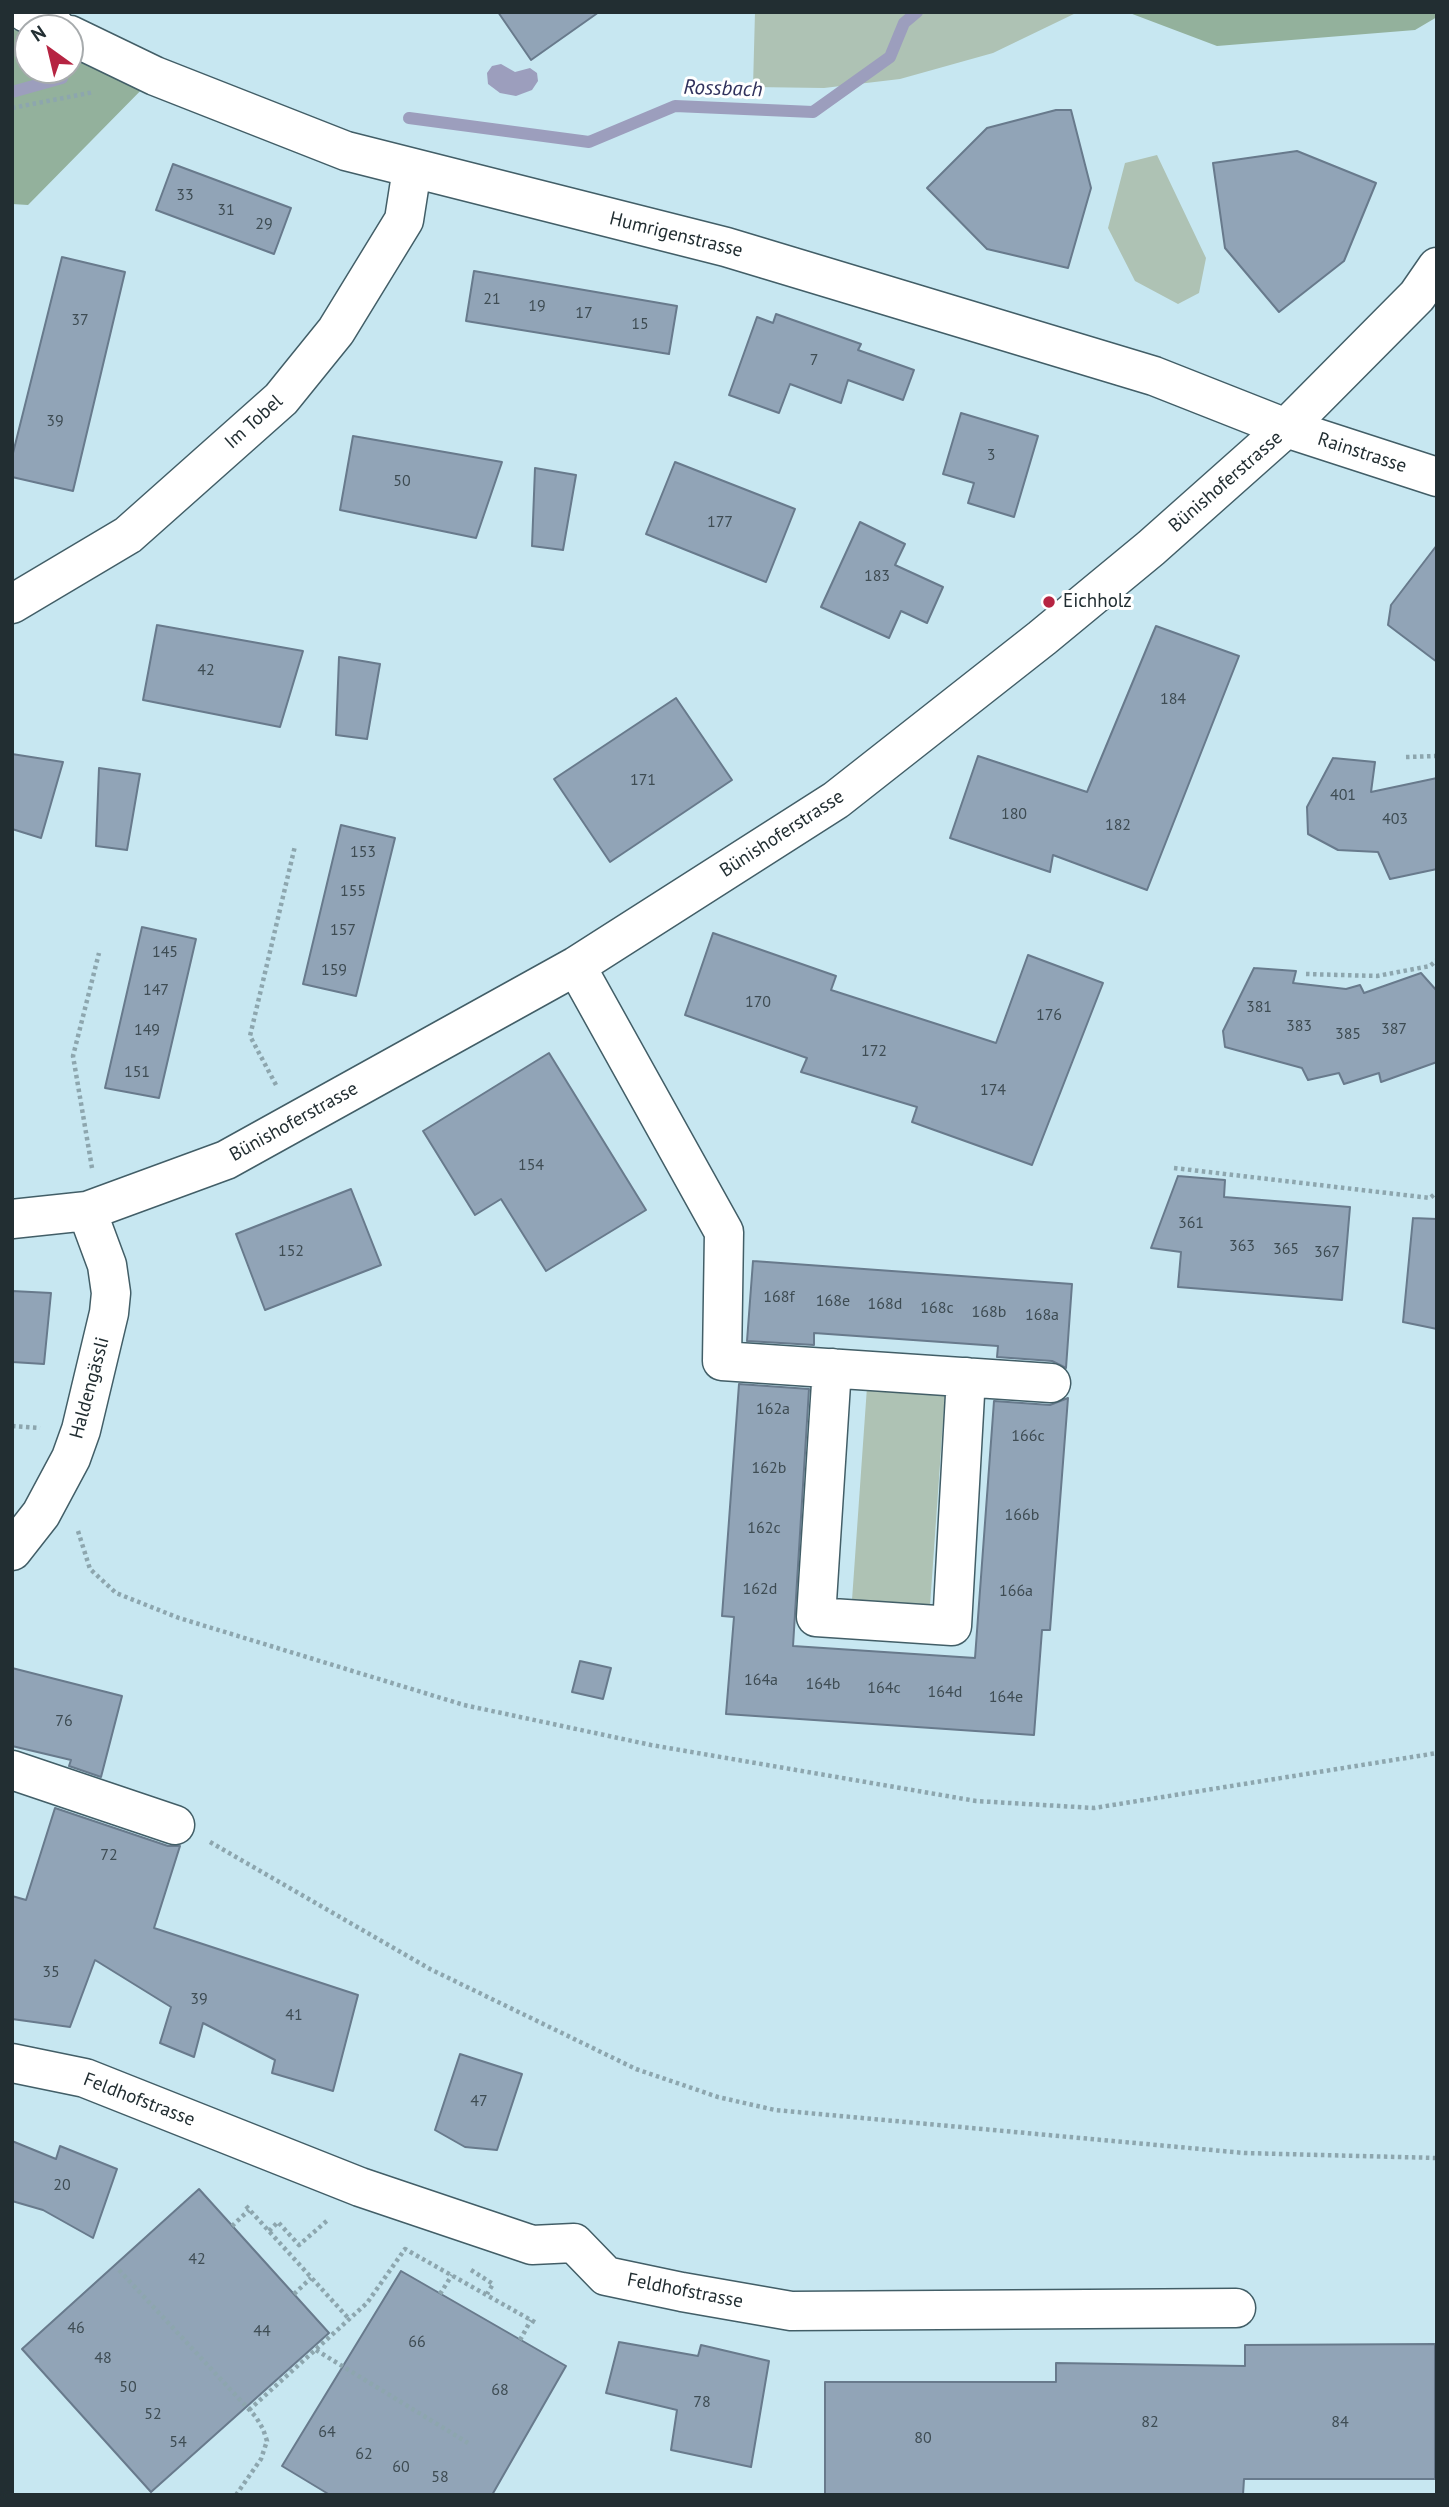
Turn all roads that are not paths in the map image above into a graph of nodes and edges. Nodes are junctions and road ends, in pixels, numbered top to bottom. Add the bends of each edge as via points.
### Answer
1 (84, 42) edge
2 (412, 169) junction
3 (1437, 267) edge
4 (1286, 428) junction
5 (1437, 477) edge
6 (12, 604) edge
7 (576, 966) junction
8 (87, 1211) junction
9 (12, 1219) edge
10 (832, 1368) junction
11 (966, 1377) junction
12 (1051, 1382) dead end
13 (12, 1551) edge
14 (12, 1770) edge
15 (175, 1825) road end
16 (12, 2063) edge
17 (1236, 2308) dead end

1 - 2 street, Humrigenstrasse via 346,151
2 - 4 street, Humrigenstrasse via 726,247 1154,376
2 - 6 street, Im Tobel via 404,220 336,331 281,399 128,535
3 - 4 street, Bünishoferstrasse via 1416,296
4 - 5 street, Rainstrasse
4 - 7 street, Bünishoferstrasse via 1151,548 836,800
7 - 8 street, Bünishoferstrasse via 226,1160
7 - 10 street via 724,1232 723,1360
8 - 9 street, Bünishoferstrasse
8 - 13 street, Haldengässli via 107,1265 109,1313 71,1458 41,1514
10 - 11 street
10 - 11 street via 816,1617 952,1626
11 - 12 street
14 - 15 street
16 - 17 street, Feldhofstrasse via 85,2078 360,2187 531,2245 574,2243 606,2276 682,2292 791,2311

